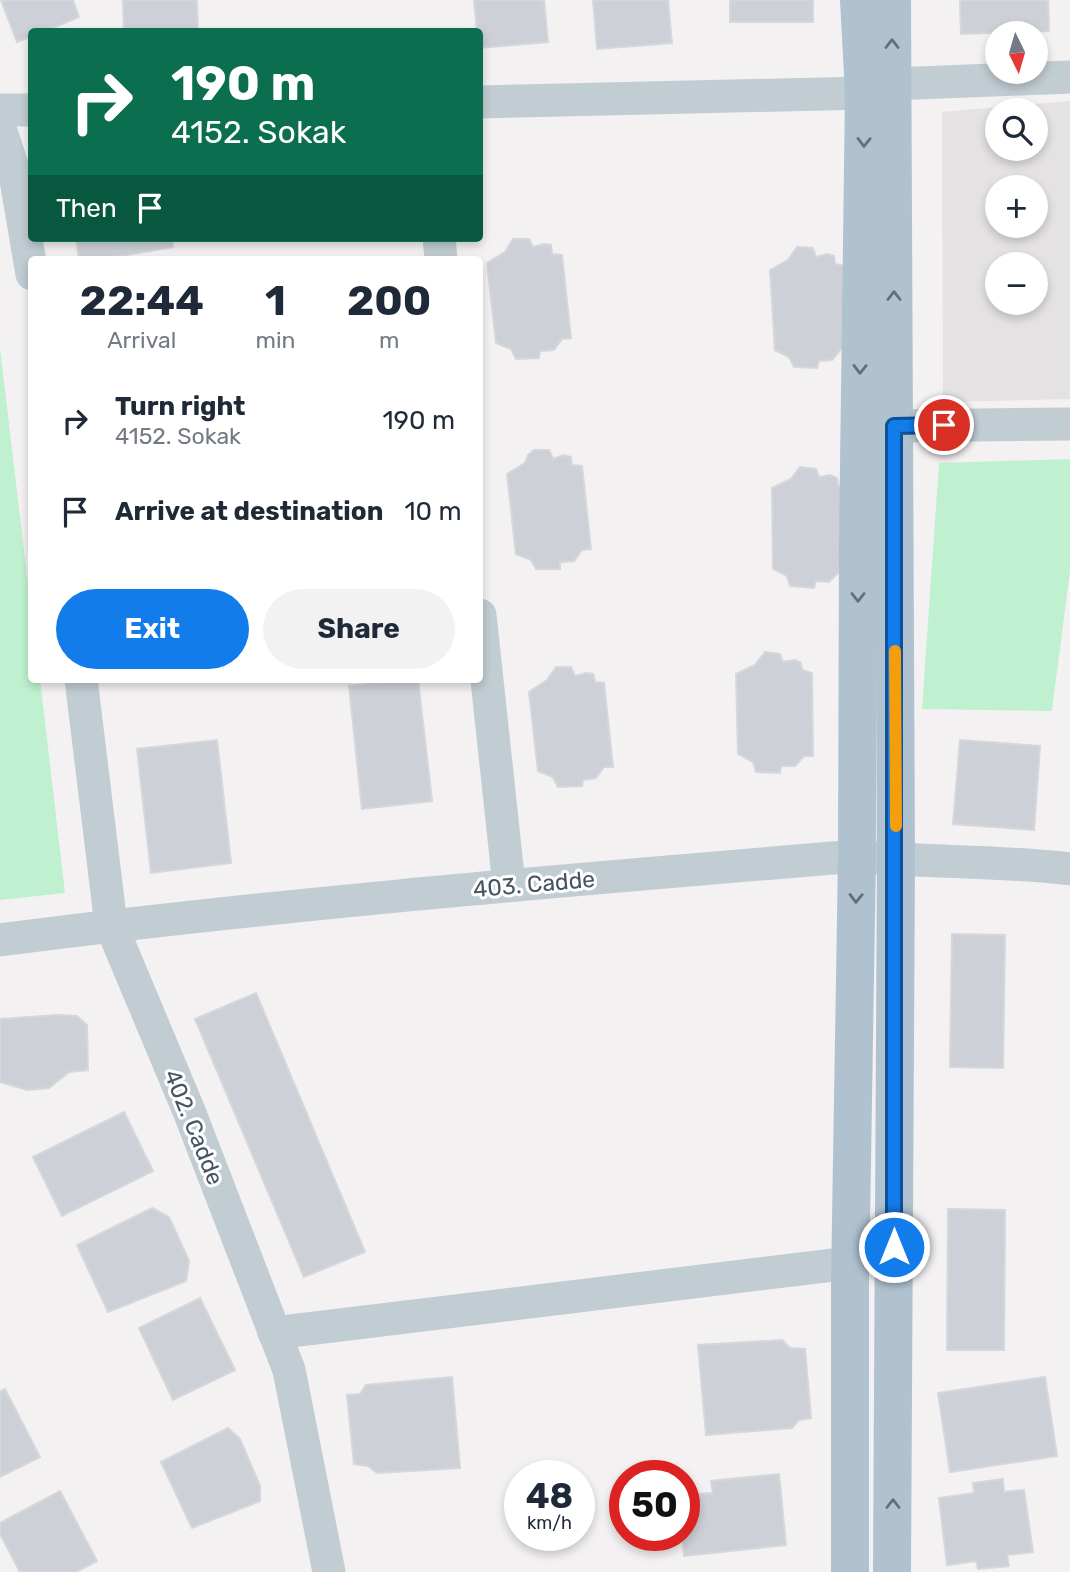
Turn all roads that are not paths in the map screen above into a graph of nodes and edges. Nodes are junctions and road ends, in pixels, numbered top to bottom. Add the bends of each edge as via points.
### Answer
1 (859, 0) edge
2 (892, 0) edge
3 (1070, 77) edge
4 (878, 88) junction
5 (483, 102) edge
6 (0, 110) edge
7 (28, 110) edge
8 (0, 128) edge
9 (29, 256) edge
10 (1070, 424) edge
11 (894, 426) junction
12 (483, 643) edge
13 (81, 683) edge
14 (857, 856) junction
15 (896, 860) junction
16 (1070, 869) edge
17 (509, 885) junction
18 (111, 926) junction
19 (0, 940) edge
20 (850, 1264) junction
21 (274, 1333) junction
22 (329, 1572) edge
23 (850, 1572) edge
24 (892, 1572) edge

1 - 4 main road
4 -> 2 main road
3 - 4 street
4 - 5 street
11 -> 4 main road
4 -> 14 main road via 858,541
6 - 7 street
8 - 9 street via 15,174
10 - 11 street
11 - 15 main road
12 - 17 street
13 - 18 street, 402. Cadde
14 - 15 street, 403. Cadde
14 - 17 street, 403. Cadde
14 -> 20 main road
15 - 16 street, 403. Cadde via 1025,863
24 -> 15 main road
17 - 18 street, 403. Cadde
18 - 19 street, 403. Cadde
18 - 21 street, 402. Cadde via 189,1111
20 - 21 street
20 - 23 main road
21 - 22 street, 402. Cadde via 289,1370

